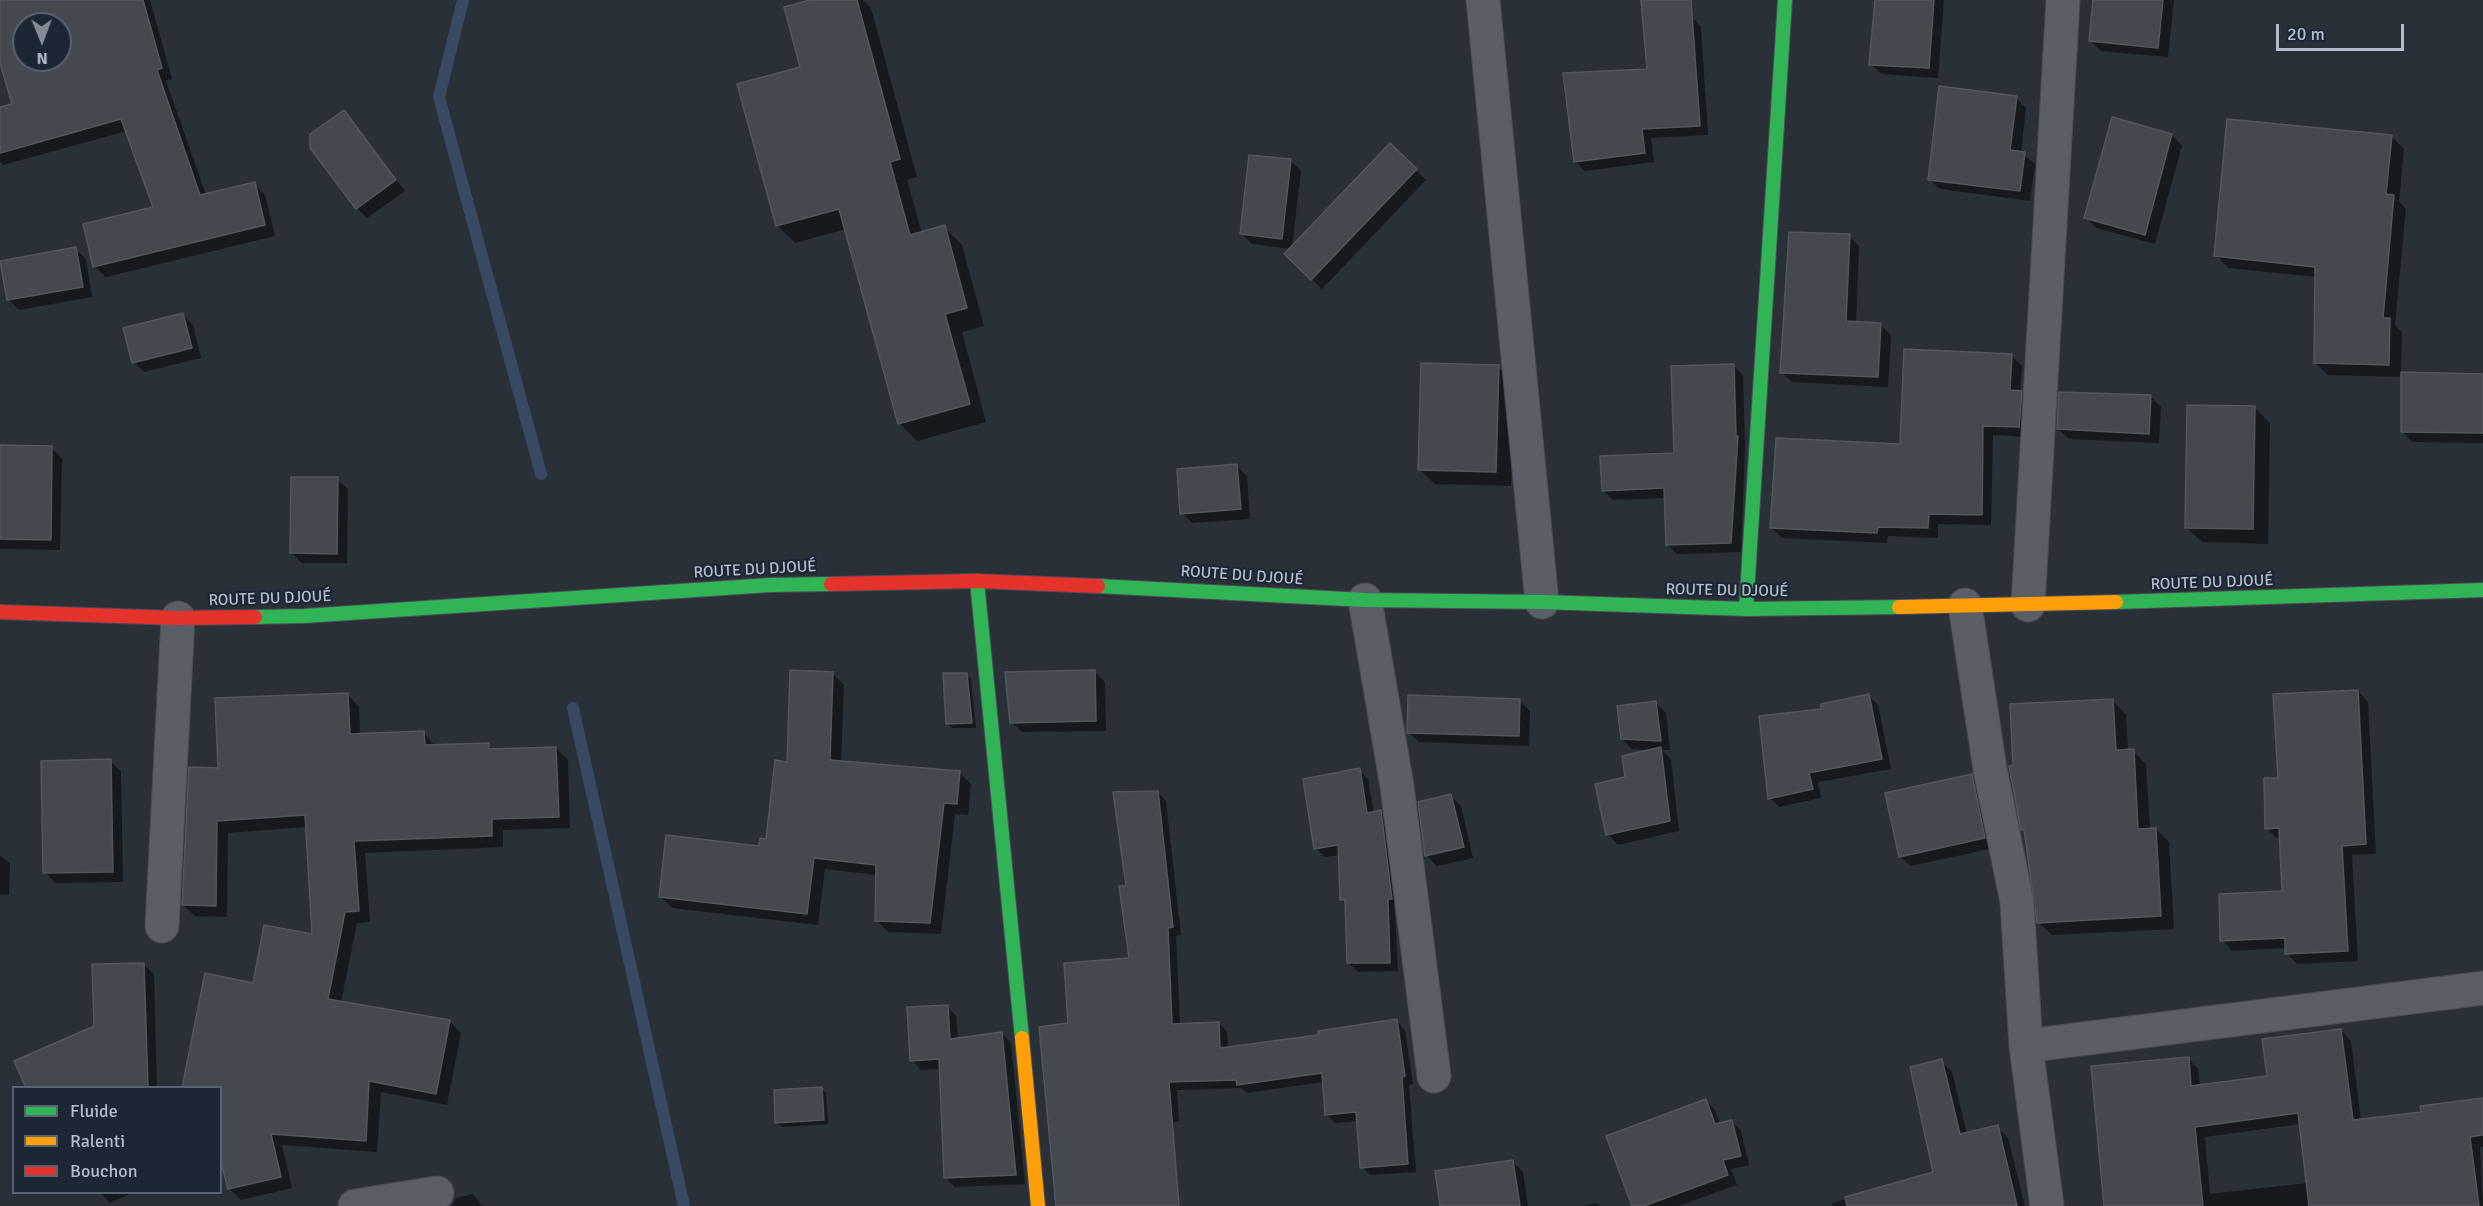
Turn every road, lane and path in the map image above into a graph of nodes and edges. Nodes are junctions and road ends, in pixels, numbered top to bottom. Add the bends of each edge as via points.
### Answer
1 (1483, 0) edge
2 (1785, 0) edge
3 (2063, 0) edge
4 (977, 581) junction
5 (2483, 590) edge
6 (1365, 600) junction
7 (1542, 602) junction
8 (1965, 605) junction
9 (2028, 605) junction
10 (1746, 609) junction
11 (0, 612) edge
12 (178, 618) junction
13 (162, 926) dead end
14 (2483, 987) edge
15 (2026, 1046) junction
16 (1434, 1076) dead end
17 (437, 1193) dead end
18 (355, 1206) edge
19 (1038, 1206) edge
20 (2047, 1206) edge

1 - 7 street
2 - 10 main road
3 - 9 street
4 - 6 main road, ROUTE DU DJOUÉ
4 - 12 main road, ROUTE DU DJOUÉ via 770,585 304,616
4 - 19 main road
5 - 9 main road, ROUTE DU DJOUÉ
6 - 7 main road, ROUTE DU DJOUÉ
6 - 16 street via 1397,786
7 - 10 main road, ROUTE DU DJOUÉ
8 - 9 main road, ROUTE DU DJOUÉ
8 - 10 main road, ROUTE DU DJOUÉ
8 - 15 street via 1989,769 2016,902
11 - 12 main road, ROUTE DU DJOUÉ
12 - 13 street
14 - 15 street
15 - 20 street
17 - 18 street

